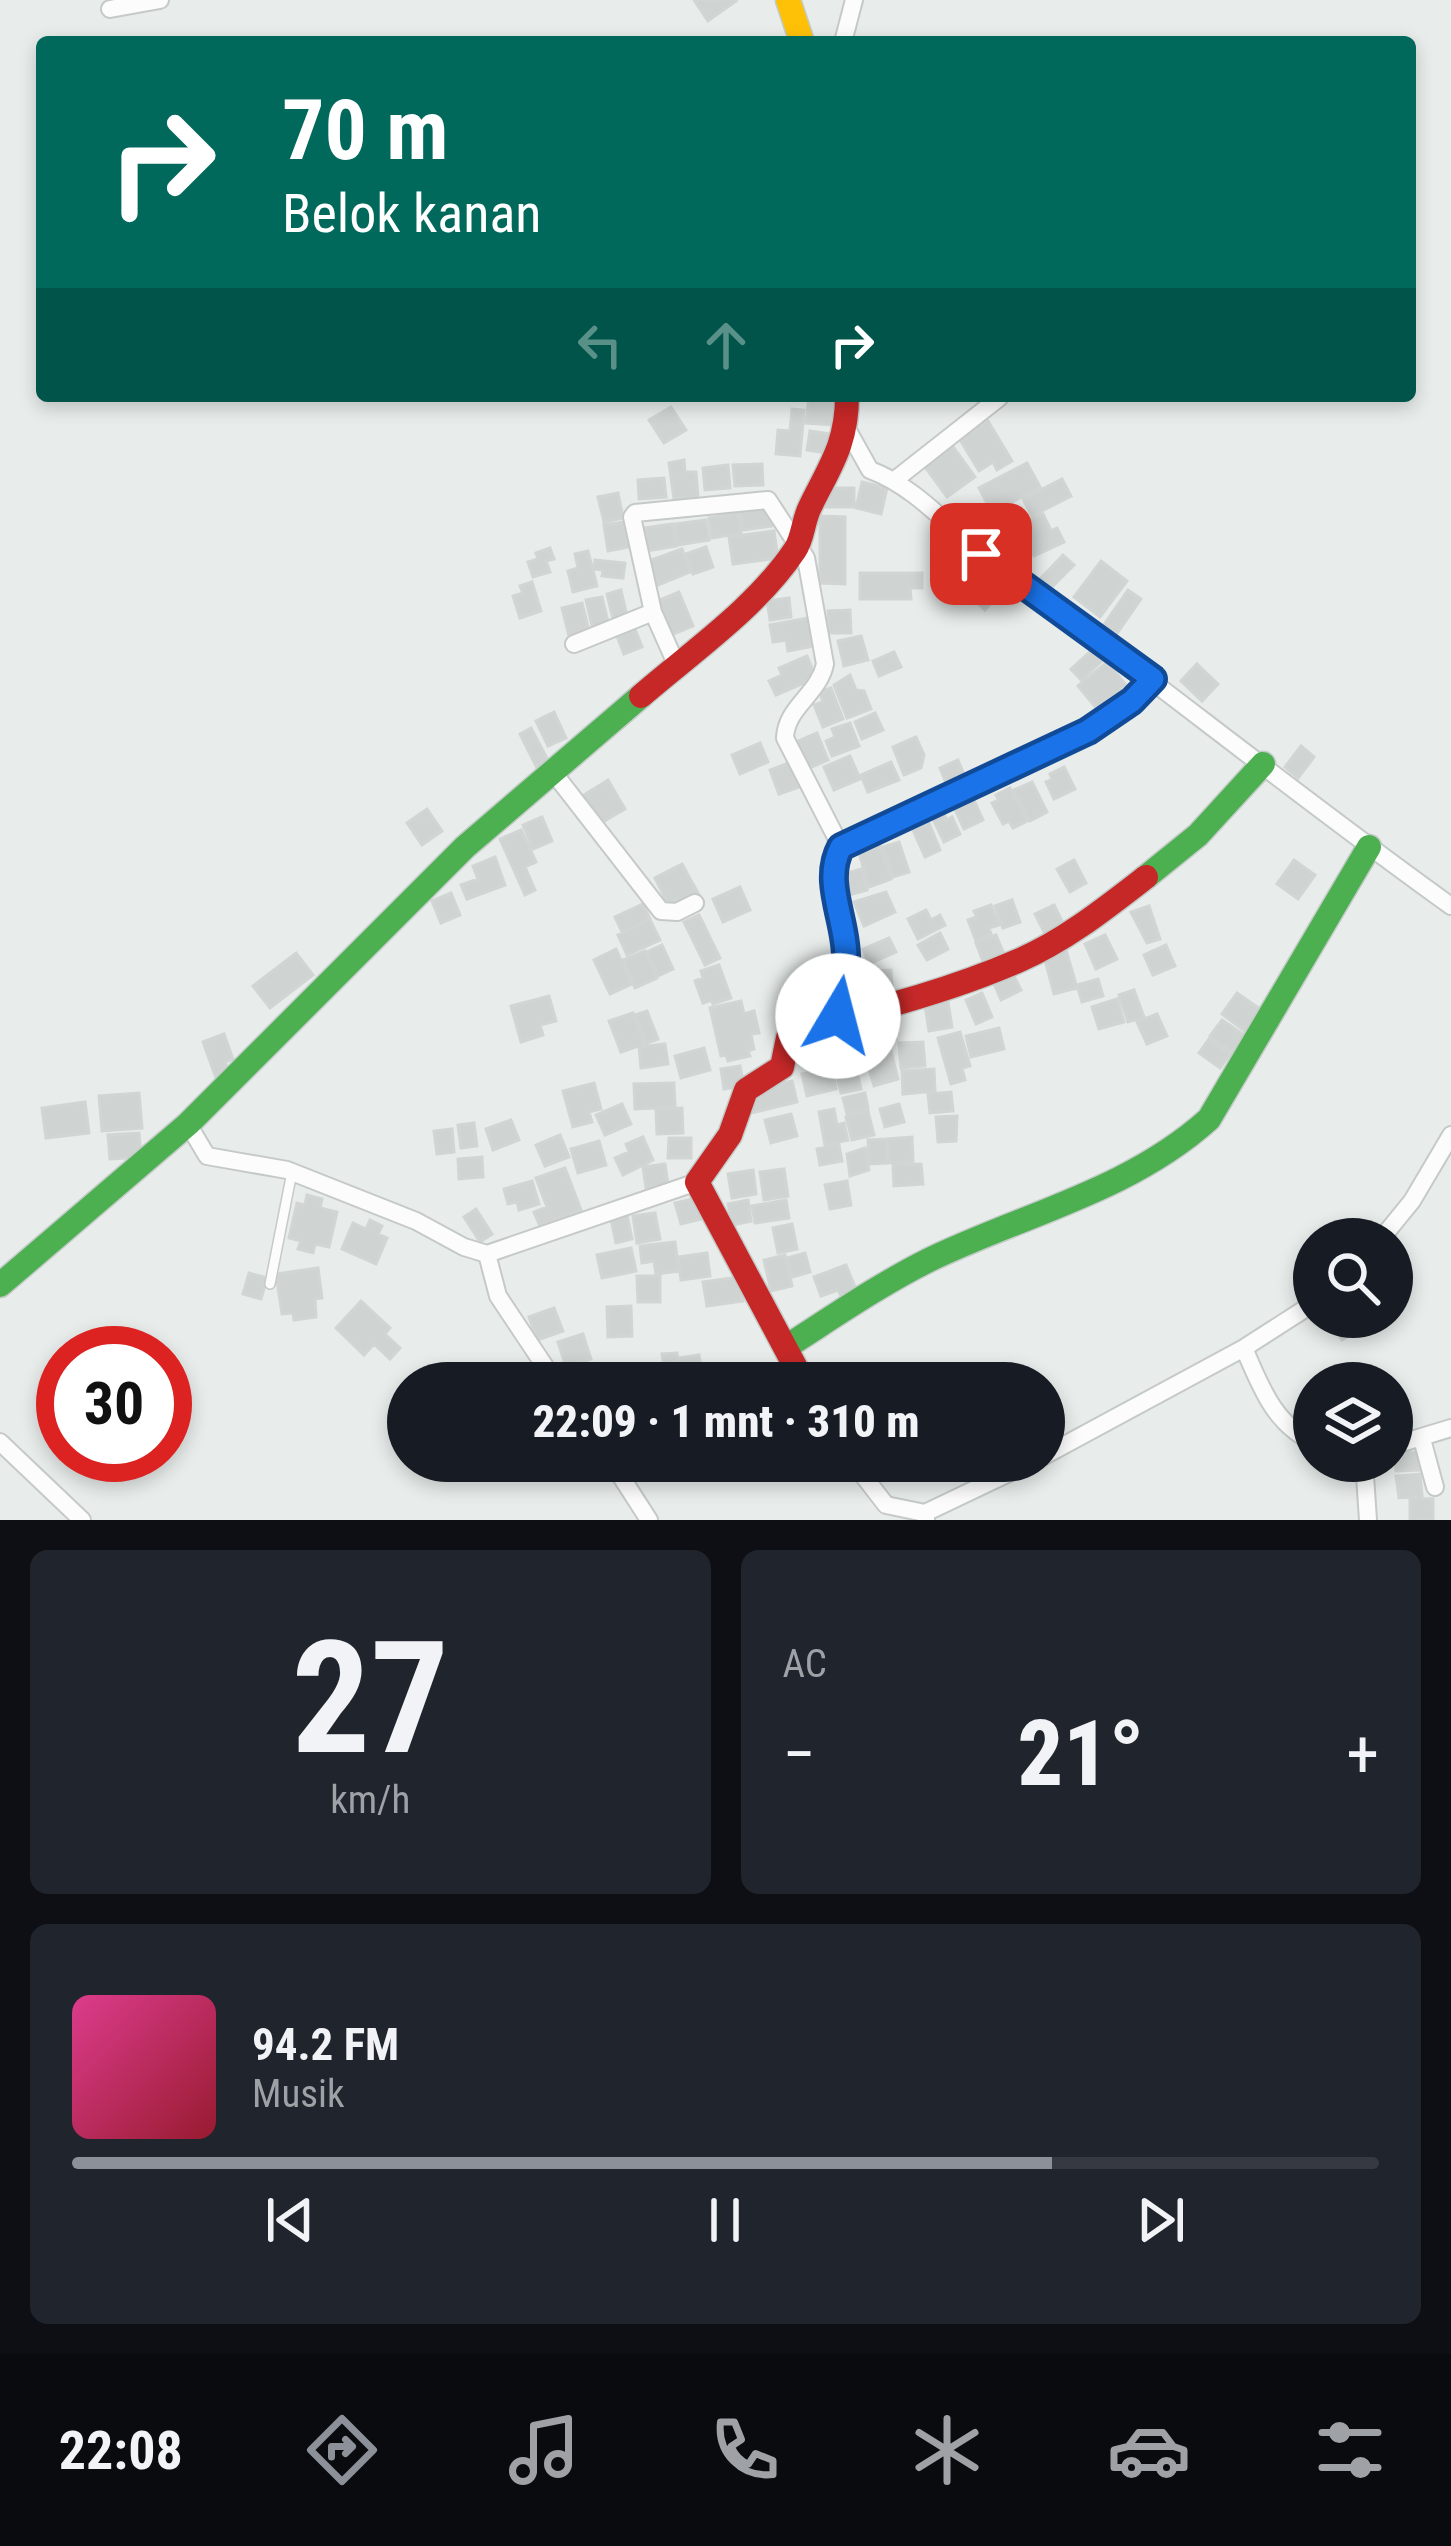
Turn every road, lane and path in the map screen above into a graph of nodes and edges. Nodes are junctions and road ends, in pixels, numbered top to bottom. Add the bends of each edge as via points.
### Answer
1 (160, 0) edge
2 (788, 0) edge
3 (854, 0) edge
4 (110, 9) dead end
5 (800, 36) edge
6 (845, 36) edge
7 (847, 402) edge
8 (994, 402) edge
9 (847, 429) junction
10 (831, 470) junction
11 (870, 470) junction
12 (896, 479) junction
13 (799, 545) junction
14 (652, 612) junction
15 (574, 644) dead end
16 (677, 666) junction
17 (1153, 679) junction
18 (1262, 764) junction
19 (553, 772) junction
20 (841, 847) junction
21 (1370, 847) junction
22 (695, 903) dead end
23 (1451, 906) edge
24 (838, 1016) junction
25 (188, 1124) junction
26 (1451, 1135) edge
27 (292, 1172) junction
28 (697, 1182) junction
29 (1399, 1218) edge
30 (487, 1254) junction
31 (270, 1284) dead end
32 (0, 1285) edge
33 (1293, 1316) edge
34 (786, 1346) junction
35 (1244, 1348) junction
36 (542, 1362) edge
37 (794, 1362) edge
38 (1451, 1428) edge
39 (1293, 1429) edge
40 (1422, 1439) junction
41 (1413, 1441) edge
42 (0, 1442) edge
43 (1065, 1445) edge
44 (624, 1482) edge
45 (868, 1482) edge
46 (994, 1482) edge
47 (1365, 1482) edge
48 (1435, 1487) dead end
49 (926, 1517) edge
50 (82, 1520) edge
51 (649, 1520) edge
52 (1368, 1520) edge

1 - 4 street
2 - 5 street
3 - 6 street
7 - 9 street
8 - 12 street
9 - 10 street
9 - 11 street
10 - 11 street
10 - 13 street
11 - 12 street
12 - 17 street via 981,554
13 - 14 street via 763,498 635,513
13 - 16 street via 752,601
13 - 20 street via 824,670 788,718 785,738
14 - 15 street
14 - 16 street
16 - 19 street
17 - 18 street
17 - 20 street via 1088,731
18 - 21 street
18 - 24 street via 1198,835 1048,945 928,994
19 - 22 street via 661,911
19 - 25 street via 443,868
20 - 24 street via 832,862 846,962
21 - 23 street
21 - 34 street via 1209,1119 1185,1143 927,1261
24 - 28 street via 788,1033 782,1066 746,1090 730,1135
25 - 27 street via 207,1156
25 - 32 street
26 - 29 street
27 - 30 street
27 - 31 lane
28 - 30 street
28 - 34 street
30 - 36 street via 498,1296
33 - 35 street
34 - 37 street
35 - 39 street
35 - 43 street
38 - 40 street
40 - 41 street
40 - 48 street
42 - 50 street
44 - 51 street
45 - 49 street via 886,1505
46 - 49 street
47 - 52 street

